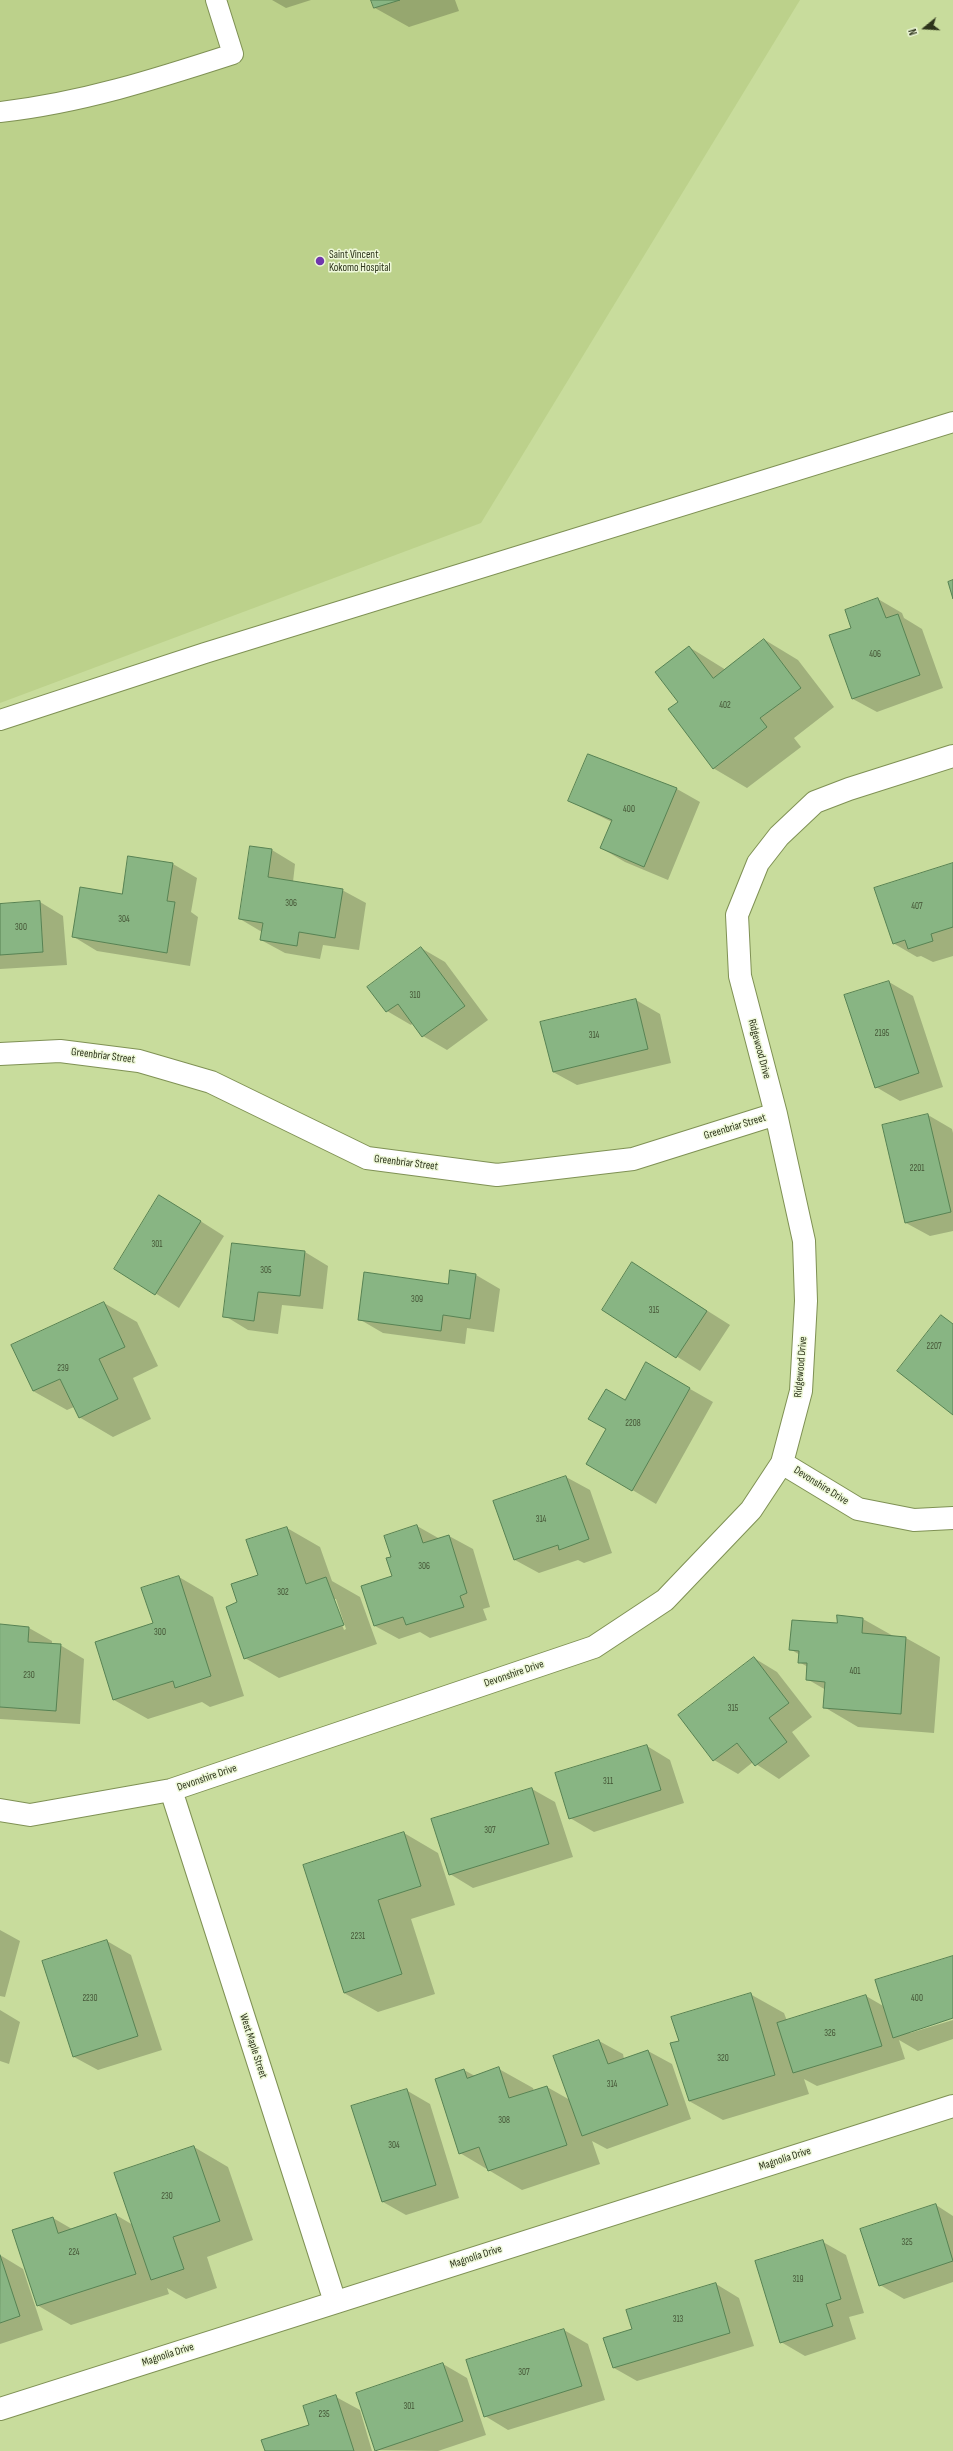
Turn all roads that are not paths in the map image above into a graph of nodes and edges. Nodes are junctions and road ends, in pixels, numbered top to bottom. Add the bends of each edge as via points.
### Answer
1 (216, 0) edge
2 (0, 112) edge
3 (953, 422) edge
4 (0, 720) edge
5 (953, 756) edge
6 (0, 1054) edge
7 (776, 1114) junction
8 (782, 1463) junction
9 (953, 1518) edge
10 (171, 1790) junction
11 (0, 1810) edge
12 (953, 2106) edge
13 (335, 2302) junction
14 (0, 2409) edge

1 - 2 lane via 234,54 129,88 45,107
3 - 4 lane via 205,653
5 - 7 street, Ridgewood Drive via 815,802 780,836 758,863 737,915 740,976
6 - 7 street, Greenbriar Street via 60,1051 140,1061 211,1082 367,1158 498,1175 632,1159
7 - 8 street, Ridgewood Drive via 804,1241 806,1301 801,1391
8 - 9 street, Devonshire Drive via 858,1509 914,1520
8 - 10 street, Devonshire Drive via 751,1510 665,1600 594,1647
10 - 11 street, Devonshire Drive via 30,1816
10 - 13 street, West Maple Street
12 - 13 street, Magnolia Drive
13 - 14 street, Magnolia Drive

